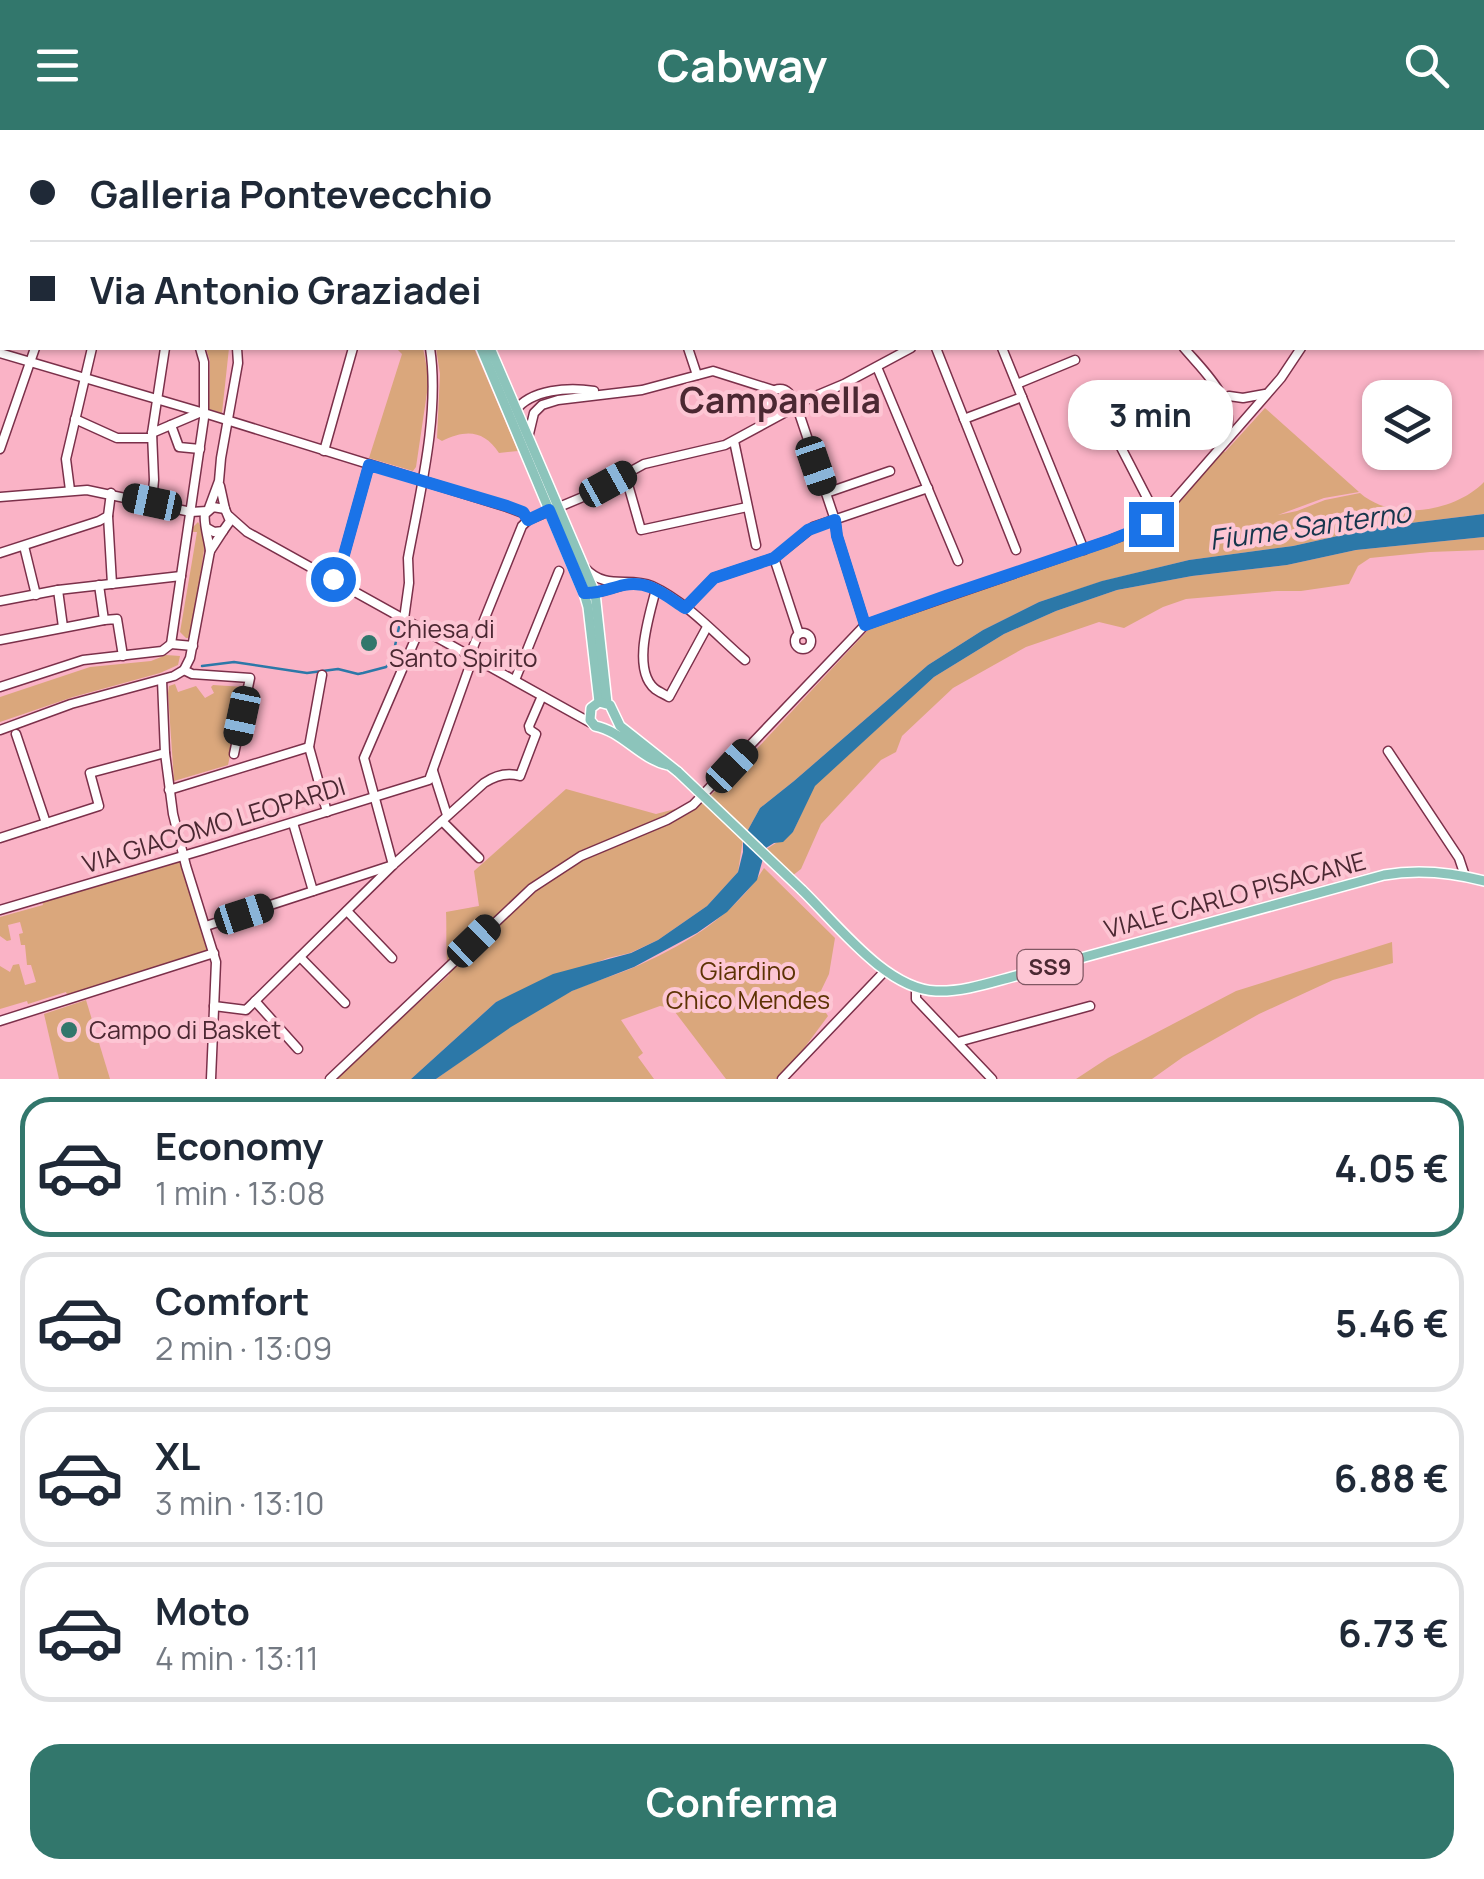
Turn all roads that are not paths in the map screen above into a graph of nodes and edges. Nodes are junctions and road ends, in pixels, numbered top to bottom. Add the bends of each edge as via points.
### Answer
1 (34, 350) edge
2 (92, 350) edge
3 (164, 350) edge
4 (201, 350) edge
5 (352, 350) edge
6 (430, 350) edge
7 (482, 350) edge
8 (491, 350) edge
9 (689, 350) edge
10 (886, 350) edge
11 (908, 350) edge
12 (937, 350) edge
13 (1003, 350) edge
14 (1186, 350) edge
15 (1300, 350) edge
16 (238, 352) edge
17 (0, 354) edge
18 (890, 360) junction
19 (1075, 360) dead end
20 (29, 363) junction
21 (877, 367) junction
22 (697, 375) junction
23 (85, 380) junction
24 (1016, 384) junction
25 (756, 385) junction
26 (774, 390) junction
27 (604, 392) junction
28 (790, 394) junction
29 (1265, 394) junction
30 (817, 396) junction
31 (1022, 397) junction
32 (1226, 398) junction
33 (157, 400) junction
34 (1097, 402) dead end
35 (768, 403) junction
36 (791, 408) junction
37 (515, 410) junction
38 (1242, 411) junction
39 (203, 413) junction
40 (75, 419) junction
41 (964, 419) junction
42 (229, 422) junction
43 (171, 425) junction
44 (759, 427) junction
45 (152, 436) junction
46 (528, 438) junction
47 (734, 441) junction
48 (1225, 442) junction
49 (0, 449) edge
50 (200, 449) junction
51 (324, 451) junction
52 (369, 465) junction
53 (890, 471) dead end
54 (625, 474) junction
55 (220, 481) junction
56 (422, 481) junction
57 (928, 488) junction
58 (70, 490) junction
59 (826, 493) junction
60 (111, 494) junction
61 (0, 497) edge
62 (152, 502) junction
63 (747, 507) junction
64 (553, 508) junction
65 (208, 510) junction
66 (227, 513) junction
67 (190, 515) junction
68 (108, 516) junction
69 (1158, 519) junction
70 (528, 520) junction
71 (835, 520) junction
72 (206, 525) junction
73 (224, 530) junction
74 (247, 532) junction
75 (756, 545) dead end
76 (24, 546) junction
77 (1016, 550) dead end
78 (1084, 550) junction
79 (210, 551) junction
80 (0, 553) edge
81 (774, 558) junction
82 (958, 562) dead end
83 (582, 565) junction
84 (559, 571) dead end
85 (182, 576) junction
86 (333, 579) junction
87 (612, 581) junction
88 (112, 584) junction
89 (628, 584) junction
90 (99, 585) junction
91 (656, 589) junction
92 (58, 590) junction
93 (590, 591) junction
94 (36, 595) junction
95 (0, 602) edge
96 (685, 608) junction
97 (404, 619) junction
98 (104, 620) junction
99 (865, 625) junction
100 (707, 626) junction
101 (62, 627) junction
102 (420, 628) junction
103 (800, 634) dead end
104 (0, 640) edge
105 (171, 644) junction
106 (193, 646) junction
107 (123, 656) junction
108 (472, 656) junction
109 (745, 660) dead end
110 (184, 670) junction
111 (322, 674) dead end
112 (162, 680) junction
113 (515, 680) junction
114 (0, 687) edge
115 (542, 696) junction
116 (603, 706) junction
117 (565, 708) junction
118 (600, 726) junction
119 (0, 730) edge
120 (16, 734) dead end
121 (630, 744) junction
122 (309, 747) junction
123 (649, 748) junction
124 (1388, 751) dead end
125 (165, 753) junction
126 (234, 754) dead end
127 (668, 765) junction
128 (433, 771) junction
129 (169, 790) junction
130 (375, 797) junction
131 (327, 812) junction
132 (444, 818) junction
133 (46, 823) junction
134 (292, 823) junction
135 (0, 838) edge
136 (184, 856) junction
137 (478, 858) dead end
138 (392, 866) junction
139 (1465, 876) junction
140 (1484, 881) edge
141 (313, 891) junction
142 (0, 910) edge
143 (347, 911) junction
144 (206, 926) junction
145 (214, 953) junction
146 (300, 956) junction
147 (392, 958) dead end
148 (884, 972) junction
149 (916, 988) junction
150 (255, 1002) junction
151 (345, 1003) dead end
152 (214, 1006) junction
153 (1090, 1006) dead end
154 (0, 1021) edge
155 (958, 1042) junction
156 (298, 1048) dead end
157 (211, 1079) edge
158 (330, 1079) edge
159 (782, 1079) edge
160 (992, 1079) edge

1 - 20 street
2 - 23 street
3 - 33 street
4 - 39 street
5 - 51 street
6 - 56 street via 434,376
7 - 37 main road
8 - 37 main road
9 - 22 street
10 - 18 street
11 - 18 street
12 - 41 street
13 - 24 street
14 - 32 street
15 - 29 street
16 - 42 street
17 - 20 street
18 - 21 street
19 - 24 street
20 - 23 street
20 - 49 street
21 - 30 street
21 - 57 street
22 - 25 street via 720,372
22 - 27 street
23 - 33 street
23 - 40 street
24 - 31 street
25 - 26 street
25 - 35 street
26 - 28 street
26 - 35 street
27 - 37 street via 560,388
27 - 46 street via 542,405
28 - 30 street
28 - 36 street
29 - 32 street
29 - 38 street
30 - 36 street
31 - 41 street
31 - 78 street
32 - 38 street via 1231,411
32 - 48 street
33 - 39 street
33 - 45 street
34 - 69 street
35 - 36 street via 774,412
35 - 44 street
36 - 44 street
36 - 59 street
37 - 46 main road
37 - 64 main road
38 - 48 street
39 - 42 street
39 - 43 street
39 - 50 street
40 - 45 street via 117,438
40 - 58 street via 66,459
41 - 77 street
42 - 51 street
42 - 55 street
43 - 45 street
43 - 50 street via 179,446
44 - 47 street
45 - 62 street
46 - 64 main road
47 - 54 street
47 - 63 street
48 - 69 street
50 - 67 street
51 - 52 street
52 - 56 street
52 - 86 street
53 - 59 street
54 - 63 street via 640,530
54 - 64 street
55 - 65 street
55 - 66 street
56 - 70 street via 507,506
56 - 97 street
57 - 71 street
57 - 82 street
58 - 60 street
58 - 61 street
59 - 71 street
60 - 62 street
60 - 68 street
62 - 67 street
63 - 75 street
64 - 70 street
64 - 83 main road
64 - 93 main road
65 - 66 street via 216,506
65 - 67 street
65 - 72 street
66 - 73 street
66 - 74 street, VIALE CARLO PISACANE
67 - 72 street
67 - 85 street
68 - 76 street
68 - 88 street
69 - 78 street
70 - 108 street
71 - 81 street via 808,530
71 - 99 street
72 - 73 street
72 - 79 street
73 - 74 street, VIALE CARLO PISACANE
73 - 79 street
74 - 86 street, VIALE CARLO PISACANE
76 - 80 street
76 - 94 street
78 - 99 street
79 - 106 street
81 - 96 street via 714,578
81 - 103 street
83 - 87 street via 595,578
83 - 93 main road
84 - 113 street
85 - 88 street
85 - 105 street
86 - 97 street, VIALE CARLO PISACANE
87 - 89 street
87 - 93 street
88 - 90 street
89 - 91 street
89 - 93 street
90 - 92 street
90 - 98 street
91 - 96 street
91 - 100 street via 642,646 652,688 669,697
92 - 94 street
92 - 101 street
93 - 116 main road
94 - 95 street
96 - 100 street
97 - 102 street, VIALE CARLO PISACANE
98 - 101 street
98 - 107 street via 117,618
99 - 158 street via 693,805 582,856 532,888
100 - 109 street
101 - 104 street
102 - 108 street, VIALE CARLO PISACANE
102 - 130 street via 364,758
105 - 106 street
105 - 107 street
106 - 110 street
107 - 114 street via 84,660
108 - 113 street, VIALE CARLO PISACANE
108 - 128 street
110 - 112 street
110 - 126 street via 250,678
111 - 122 street
112 - 119 street
112 - 125 street
113 - 115 street, VIALE CARLO PISACANE
115 - 117 street, VIALE CARLO PISACANE
115 - 132 street via 528,726 536,734 520,776 493,776
116 - 117 street, VIALE CARLO PISACANE
116 - 118 main road via 590,720
116 - 118 main road via 612,723
116 - 123 main road, VIALE CARLO PISACANE / SS9
117 - 118 street, VIALE CARLO PISACANE
118 - 121 main road, VIALE CARLO PISACANE / SS9
120 - 133 street
121 - 123 main road
121 - 127 main road, VIALE CARLO PISACANE / SS9
122 - 129 street
122 - 131 street
123 - 127 main road, VIALE CARLO PISACANE / SS9
124 - 139 street
125 - 129 street
125 - 133 street via 90,773 99,806
127 - 148 main road, VIALE CARLO PISACANE / SS9, bridge
128 - 130 street, VIA GIACOMO LEOPARDI via 420,784
128 - 132 street
129 - 136 street
130 - 131 street, VIA GIACOMO LEOPARDI
130 - 138 street
131 - 134 street, VIA GIACOMO LEOPARDI
132 - 137 street
132 - 138 street
133 - 135 street
134 - 136 street, VIA GIACOMO LEOPARDI
134 - 141 street
136 - 142 street, VIA GIACOMO LEOPARDI
136 - 144 street
138 - 141 street
138 - 143 street
139 - 140 main road, VIALE CARLO PISACANE / SS9
139 - 149 main road, VIALE CARLO PISACANE / SS9 via 1384,875 962,990
141 - 144 street
143 - 146 street
143 - 147 street
144 - 145 street
145 - 152 street
145 - 154 street
146 - 150 street
146 - 151 street
148 - 149 main road, VIALE CARLO PISACANE / SS9
148 - 159 street
149 - 155 street via 916,999
150 - 152 street via 246,1010
150 - 156 street
152 - 157 street
153 - 155 street
155 - 160 street

